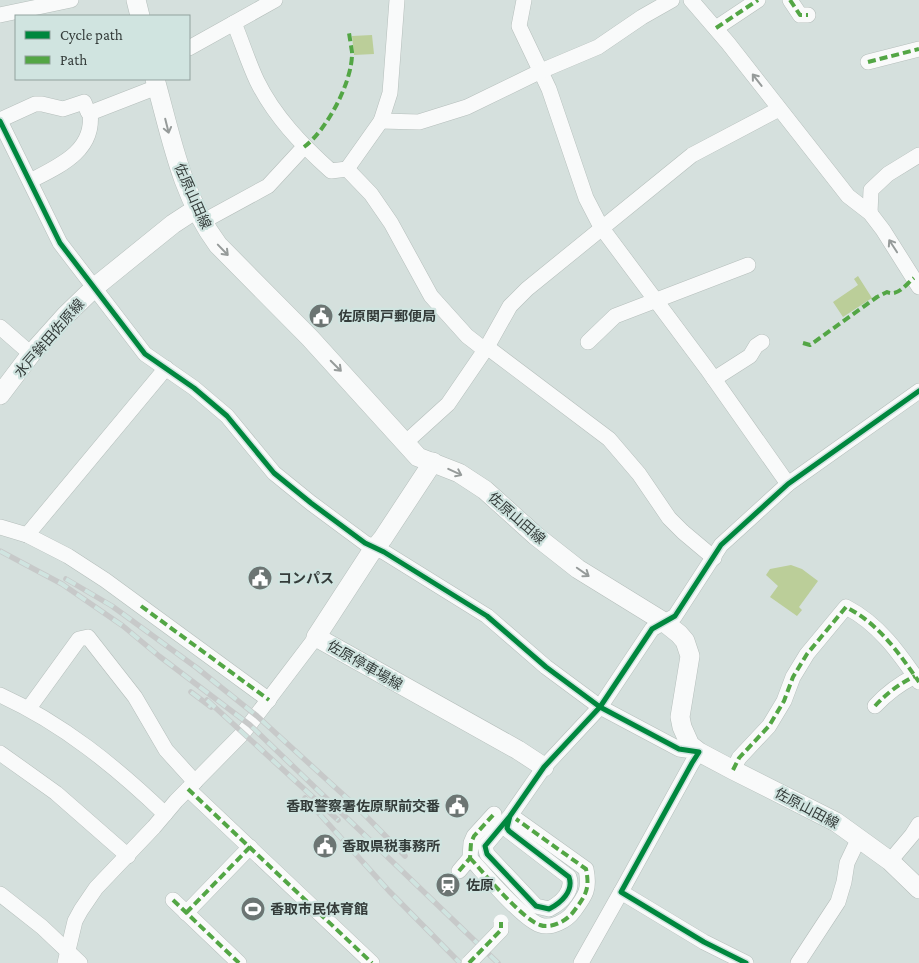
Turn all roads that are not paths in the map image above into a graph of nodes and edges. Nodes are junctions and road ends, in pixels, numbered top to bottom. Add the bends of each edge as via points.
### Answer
1 (71, 0) edge
2 (136, 0) edge
3 (275, 0) edge
4 (397, 0) edge
5 (524, 0) edge
6 (672, 0) edge
7 (691, 0) edge
8 (758, 0) edge
9 (790, 0) edge
10 (0, 15) edge
11 (140, 15) edge
12 (808, 15) dead end
13 (234, 23) junction
14 (716, 28) junction
15 (190, 47) edge
16 (919, 49) edge
17 (868, 62) dead end
18 (540, 71) junction
19 (156, 83) edge
20 (779, 109) junction
21 (90, 113) junction
22 (0, 121) edge
23 (381, 121) junction
24 (6, 144) edge
25 (304, 147) junction
26 (919, 155) edge
27 (347, 169) junction
28 (30, 181) junction
29 (870, 213) junction
30 (199, 216) junction
31 (601, 227) junction
32 (748, 265) dead end
33 (95, 287) junction
34 (919, 287) edge
35 (656, 302) junction
36 (0, 327) edge
37 (588, 342) dead end
38 (762, 342) dead end
39 (486, 348) junction
40 (31, 354) junction
41 (166, 368) junction
42 (714, 379) junction
43 (919, 391) edge
44 (0, 395) edge
45 (405, 444) junction
46 (433, 462) junction
47 (788, 484) junction
48 (0, 527) edge
49 (27, 535) junction
50 (375, 548) junction
51 (714, 558) junction
52 (664, 622) junction
53 (316, 637) junction
54 (917, 679) edge
55 (0, 695) edge
56 (269, 700) junction
57 (875, 706) dead end
58 (600, 707) junction
59 (29, 708) junction
60 (699, 752) junction
61 (0, 754) edge
62 (544, 767) junction
63 (732, 770) junction
64 (192, 786) junction
65 (165, 814) junction
66 (494, 814) dead end
67 (513, 818) junction
68 (919, 824) edge
69 (492, 836) junction
70 (516, 838) junction
71 (859, 838) junction
72 (250, 847) junction
73 (128, 856) junction
74 (470, 858) junction
75 (890, 861) junction
76 (459, 871) dead end
77 (919, 889) edge
78 (620, 892) junction
79 (0, 894) edge
80 (173, 900) dead end
81 (186, 913) junction
82 (501, 922) dead end
83 (67, 957) edge
84 (588, 960) edge
85 (80, 963) edge
86 (238, 963) edge
87 (372, 963) edge
88 (469, 963) edge
89 (746, 963) edge
90 (798, 963) edge

1 - 10 street
2 - 11 main road
3 - 13 street
4 - 23 street via 390,93
5 - 18 street via 519,26
6 - 18 street via 598,48
7 - 14 street
8 - 14 street
9 - 12 street via 800,15
13 - 15 street
13 - 25 street via 257,81 274,110
20 -> 14 street
16 - 17 street
18 - 23 street via 468,106 419,122
18 - 31 street via 586,198
19 - 21 street
19 -> 30 main road, 佐原山田線 via 178,165
20 - 29 street via 848,196
20 - 31 street via 692,155
21 - 22 street via 84,102 63,110 35,104
21 - 28 street via 90,132 81,149 63,164
22 - 24 street
23 - 27 street
24 - 28 street
25 - 27 street via 331,171
25 - 30 street via 268,186
26 - 29 street via 888,174 871,190
27 - 39 street via 391,222 431,296 467,336
28 - 33 street via 60,243
34 -> 29 street
30 - 33 main road, 水戸鉾田佐原線 via 173,224
30 -> 45 main road, 佐原山田線 via 218,244 310,338
31 - 35 street
31 - 39 street via 526,289 510,306
32 - 35 street
33 - 40 main road, 水戸鉾田佐原線
33 - 41 street via 145,354
35 - 37 street via 616,316
35 - 42 street
36 - 40 street
38 - 42 street via 750,356
39 - 45 street via 448,404
39 - 51 street via 609,439 639,474 669,518
40 - 44 main road, 水戸鉾田佐原線
41 - 49 street
41 - 50 street via 227,416 274,473
42 - 47 street
43 - 47 street
45 - 46 main road, 佐原山田線 via 418,457
46 - 50 main road, 佐原停車場線
46 -> 52 main road, 佐原山田線 via 459,473 485,490 578,569
47 - 51 street via 721,544
48 - 49 street
49 - 56 street via 105,580
50 - 53 main road, 佐原停車場線
50 - 58 street via 487,616 546,667
51 - 52 street via 675,616
52 - 58 street via 652,629
52 - 60 main road, 佐原山田線 via 679,634 688,647 689,665 680,717 690,744
53 - 56 street
53 - 62 main road, 佐原停車場線
54 - 57 street via 899,684
54 - 63 street via 902,656 878,630 846,607 807,654 769,726
55 - 59 street
56 - 64 street via 244,733
58 - 60 street via 678,749
58 - 62 street
59 - 64 street via 79,638 88,637 135,697
59 - 65 street via 86,745
60 - 63 main road, 佐原山田線
60 - 78 street
61 - 73 street via 56,793
62 - 67 street
63 - 71 main road, 佐原山田線 via 836,822
64 - 65 street
64 - 72 street
65 - 73 street
66 - 74 street via 470,843
67 - 69 street
67 - 70 street via 507,828
67 - 74 street via 586,869 589,883 572,914 557,924 541,925 526,917
68 - 75 street
69 - 70 street via 504,833
69 - 70 street via 485,846 487,854 536,906 549,909 555,906 568,893 569,877
71 - 75 main road, 佐原山田線
71 - 90 street via 846,863 838,902
72 - 81 street
72 - 87 street
73 - 83 street via 96,888 81,910 75,921
74 - 76 street
75 - 77 main road, 佐原山田線
78 - 84 street
78 - 89 street
79 - 83 street via 42,927
80 - 81 street
81 - 86 street
82 - 88 street, bridge via 501,930
83 - 85 street

